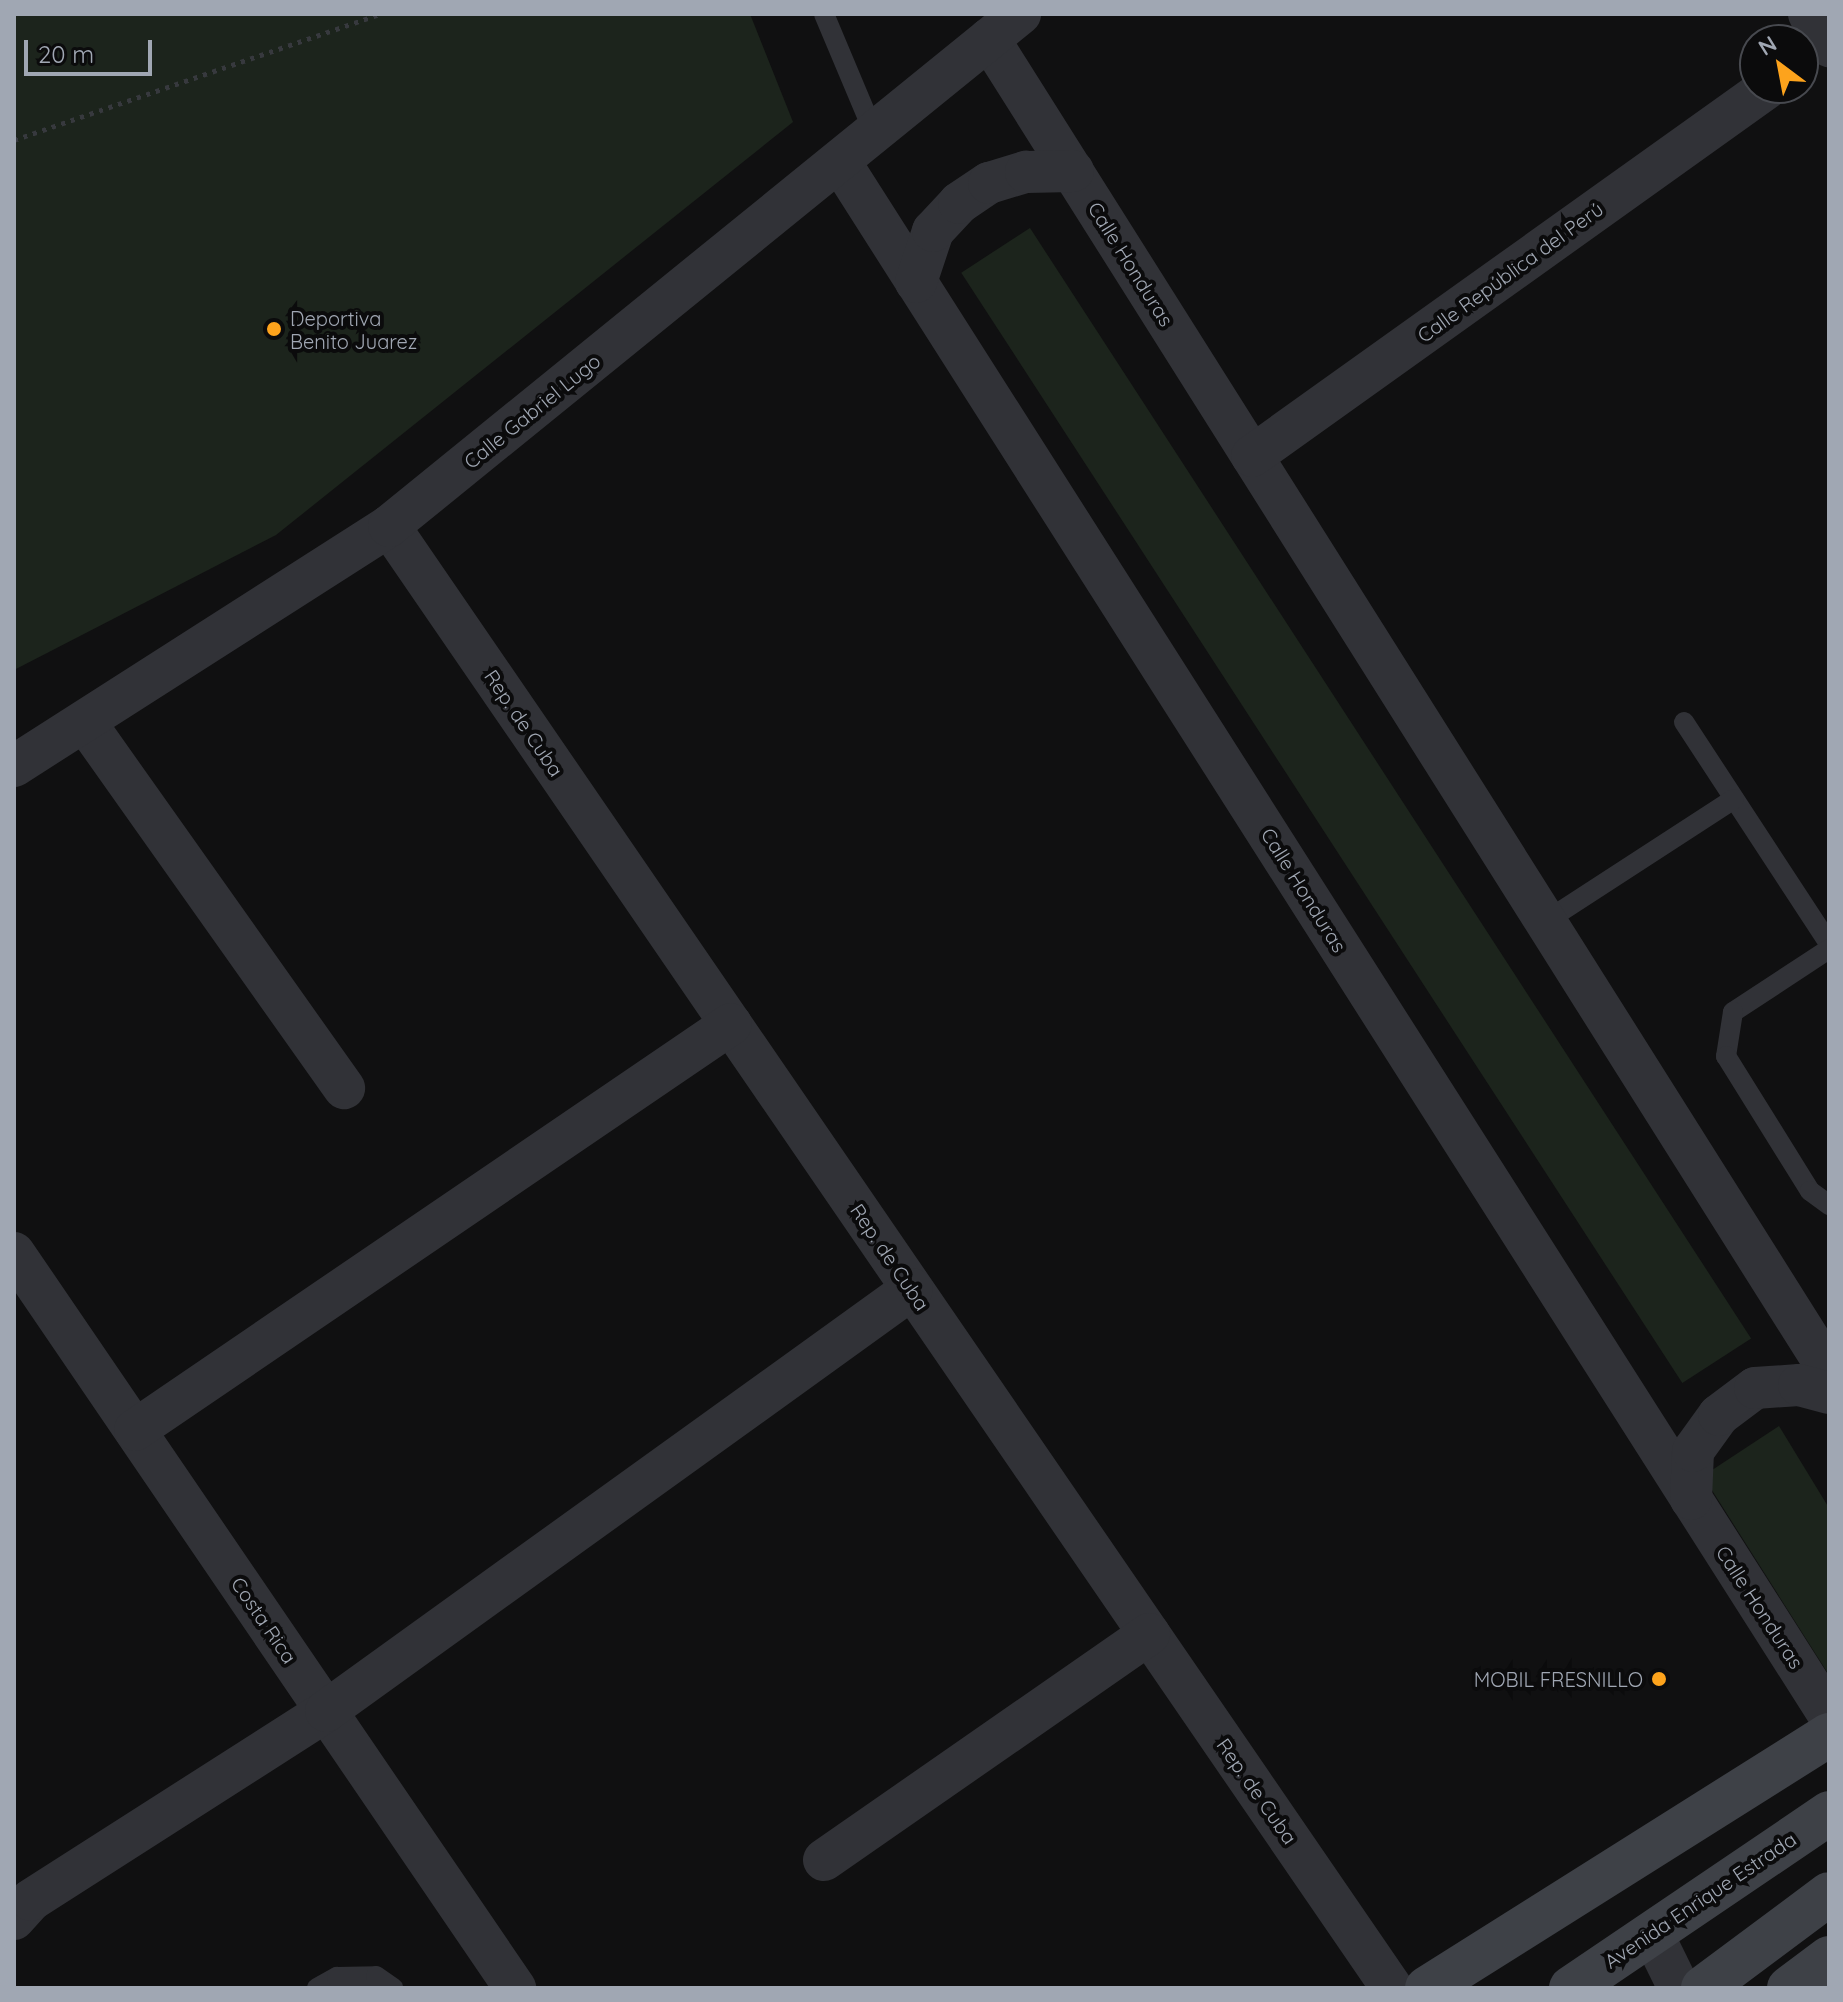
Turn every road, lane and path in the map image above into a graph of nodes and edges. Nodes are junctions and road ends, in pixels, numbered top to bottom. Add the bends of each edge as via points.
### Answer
1 (356, 14) edge
2 (380, 14) edge
3 (824, 14) edge
4 (359, 21) junction
5 (1004, 26) edge
6 (1745, 104) edge
7 (874, 133) junction
8 (14, 140) edge
9 (840, 162) junction
10 (1073, 171) junction
11 (916, 282) junction
12 (1252, 456) junction
13 (389, 526) junction
14 (1684, 722) dead end
15 (87, 725) junction
16 (14, 766) edge
17 (1734, 799) junction
18 (1546, 921) junction
19 (1829, 946) edge
20 (731, 1024) junction
21 (344, 1088) dead end
22 (1829, 1205) edge
23 (14, 1253) edge
24 (912, 1289) junction
25 (1829, 1371) edge
26 (1829, 1393) edge
27 (135, 1430) junction
28 (1691, 1499) junction
29 (1149, 1634) junction
30 (326, 1711) junction
31 (1829, 1715) edge
32 (1829, 1735) edge
33 (1829, 1813) edge
34 (824, 1860) dead end
35 (1829, 1894) edge
36 (14, 1919) edge
37 (1652, 1933) junction
38 (1829, 1958) edge
39 (317, 1988) edge
40 (393, 1988) edge
41 (515, 1988) edge
42 (1392, 1988) edge
43 (1427, 1988) edge
44 (1571, 1988) edge
45 (1679, 1988) edge
46 (1703, 1988) edge
47 (1789, 1988) edge

1 - 4 path
2 - 4 path
3 - 7 lane
4 - 8 path
5 - 7 street, Calle Gabriel Lugo
5 - 10 street, Calle Honduras
6 - 12 street, Calle República del Perú
7 - 9 street, Calle Gabriel Lugo
9 - 11 street, Calle Honduras
9 - 13 street, Calle Gabriel Lugo
10 - 11 street via 1026,172 989,183 959,203 933,231
10 - 12 street, Calle Honduras
11 - 28 street, Calle Honduras
12 - 18 street, Calle Honduras
13 - 15 street, Calle Gabriel Lugo
13 - 20 street, Rep. de Cuba
14 - 17 lane
15 - 16 street, Calle Gabriel Lugo
15 - 21 street
17 - 18 lane
17 - 19 lane
18 - 25 street, Calle Honduras
19 - 22 lane via 1733,1012 1726,1056 1810,1191
20 - 24 street, Rep. de Cuba
20 - 27 street
23 - 27 street, Costa Rica
24 - 29 street, Rep. de Cuba
24 - 30 street
26 - 28 street via 1799,1385 1755,1388 1719,1415 1693,1451
27 - 30 street, Costa Rica
28 - 31 street, Calle Honduras
29 - 34 street
29 - 42 street, Rep. de Cuba
30 - 36 street via 31,1900
30 - 41 street, Costa Rica
32 - 43 street
33 - 37 street, Avenida Enrique Estrada
35 - 46 street
37 - 44 street, Avenida Enrique Estrada
37 - 45 street
38 - 47 street
39 - 40 lane via 337,1977 376,1976

